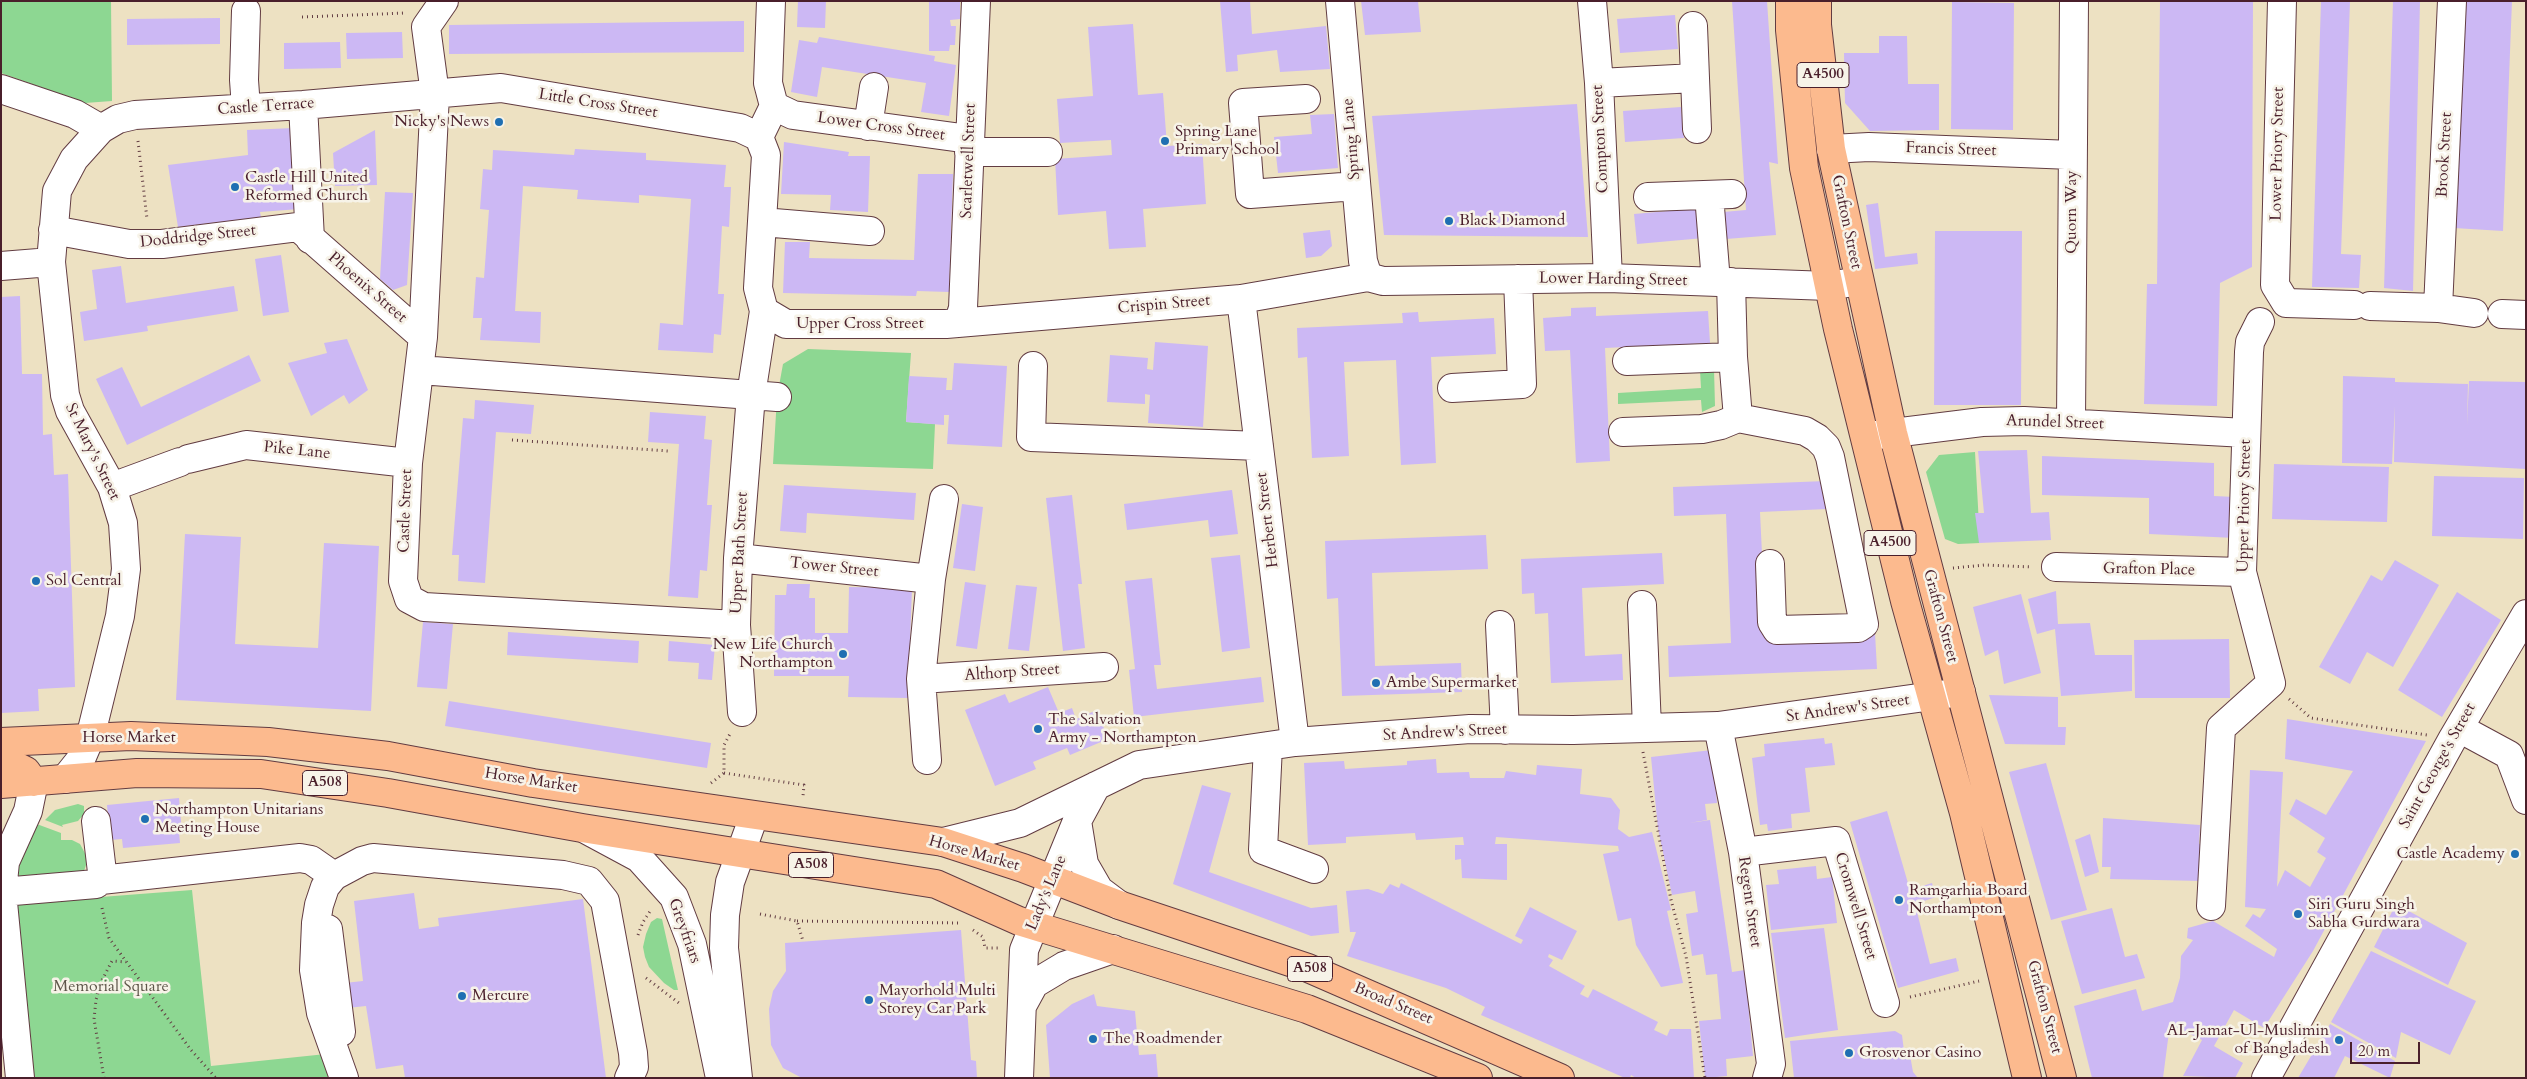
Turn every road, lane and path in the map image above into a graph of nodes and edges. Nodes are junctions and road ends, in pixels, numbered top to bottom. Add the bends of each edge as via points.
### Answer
1 (444, 1) edge
2 (771, 1) edge
3 (976, 1) edge
4 (1340, 1) edge
5 (1592, 1) edge
6 (1790, 1) edge
7 (1816, 1) edge
8 (2074, 1) edge
9 (2282, 1) edge
10 (2452, 1) edge
11 (246, 11) dead end
12 (410, 13) dead end
13 (302, 17) dead end
14 (1693, 26) dead end
15 (1695, 78) junction
16 (1599, 84) junction
17 (874, 87) dead end
18 (1, 89) edge
19 (435, 94) junction
20 (1306, 99) dead end
21 (303, 105) junction
22 (246, 108) junction
23 (784, 111) junction
24 (135, 115) junction
25 (868, 126) junction
26 (101, 129) junction
27 (1698, 129) dead end
28 (759, 137) junction
29 (969, 146) junction
30 (1831, 149) junction
31 (1048, 152) dead end
32 (2072, 155) junction
33 (1356, 186) junction
34 (1648, 197) dead end
35 (762, 222) junction
36 (53, 230) junction
37 (870, 231) dead end
38 (310, 239) junction
39 (149, 244) junction
40 (51, 262) junction
41 (1, 266) edge
42 (1368, 276) junction
43 (1608, 278) junction
44 (1518, 279) junction
45 (1859, 281) junction
46 (1724, 282) junction
47 (1829, 286) junction
48 (1241, 299) junction
49 (2438, 308) junction
50 (764, 311) junction
51 (2474, 313) dead end
52 (958, 321) junction
53 (2260, 322) dead end
54 (423, 337) junction
55 (1733, 357) junction
56 (1627, 361) dead end
57 (1033, 366) dead end
58 (420, 370) junction
59 (1452, 388) dead end
60 (764, 396) junction
61 (1738, 418) junction
62 (2071, 423) junction
63 (1623, 432) dead end
64 (1893, 433) junction
65 (2246, 433) junction
66 (1864, 437) junction
67 (512, 440) dead end
68 (1259, 446) junction
69 (668, 451) dead end
70 (408, 464) junction
71 (112, 487) junction
72 (944, 499) dead end
73 (738, 558) junction
74 (1770, 564) dead end
75 (2056, 567) joint
76 (1928, 571) junction
77 (2242, 572) junction
78 (931, 579) junction
79 (1642, 605) dead end
80 (2526, 614) edge
81 (736, 625) junction
82 (1500, 625) dead end
83 (1104, 667) dead end
84 (921, 679) junction
85 (2271, 684) junction
86 (1961, 692) junction
87 (1932, 697) junction
88 (742, 712) joint
89 (1718, 726) junction
90 (1643, 728) junction
91 (1505, 730) junction
92 (2456, 733) junction
93 (90, 738) junction
94 (1, 742) edge
95 (1295, 742) junction
96 (1268, 746) junction
97 (927, 760) dead end
98 (1, 764) edge
99 (184, 773) junction
100 (724, 773) junction
101 (65, 779) junction
102 (34, 782) junction
103 (1, 784) edge
104 (1096, 786) junction
105 (709, 791) dead end
106 (802, 796) dead end
107 (2526, 800) edge
108 (754, 816) junction
109 (96, 821) dead end
110 (1077, 821) junction
111 (582, 828) junction
112 (943, 842) junction
113 (1743, 852) junction
114 (741, 854) junction
115 (1314, 869) dead end
116 (334, 876) junction
117 (1053, 880) junction
118 (98, 882) junction
119 (2, 892) edge
120 (1122, 906) junction
121 (2211, 906) dead end
122 (652, 909) dead end
123 (760, 914) dead end
124 (797, 921) junction
125 (963, 923) dead end
126 (3, 925) edge
127 (1033, 925) junction
128 (970, 928) dead end
129 (803, 941) dead end
130 (636, 943) dead end
131 (1113, 948) junction
132 (1001, 949) dead end
133 (127, 962) junction
134 (642, 971) dead end
135 (2003, 976) junction
136 (1885, 1003) joint
137 (1022, 1006) junction
138 (684, 1009) dead end
139 (341, 1068) edge
140 (20, 1078) edge
141 (104, 1078) edge
142 (216, 1078) edge
143 (628, 1078) edge
144 (720, 1078) edge
145 (738, 1078) edge
146 (1019, 1078) edge
147 (1478, 1078) edge
148 (1560, 1078) edge
149 (1705, 1078) edge
150 (1767, 1078) edge
151 (2027, 1078) edge
152 (2062, 1078) edge
153 (2266, 1078) edge

1 - 19 street, Castle Street via 426,27
2 - 23 street via 768,82
3 - 29 street, Scarletwell Street
4 - 33 street, Spring Lane
5 - 16 street, Compton Street
6 - 47 main road, Grafton Street / A4500 via 1804,168
7 - 30 main road, Grafton Street / A4500
8 - 32 street, Quorn Way
9 - 49 street, Lower Priory Street via 2274,285 2286,303
10 - 49 street, Brook Street
11 - 22 street
12 - 13 path
14 - 15 street
15 - 16 street
15 - 27 street
16 - 43 street, Compton Street
17 - 25 street
18 - 26 street via 75,114
19 - 21 street, Castle Terrace
19 - 28 street, Little Cross Street via 500,88 740,128
19 - 54 street, Castle Street
20 - 33 street via 1243,103 1250,194
21 - 22 street, Castle Terrace
21 - 38 street
22 - 24 street, Castle Terrace
23 - 25 street, Lower Cross Street
23 - 28 street
24 - 26 street, Castle Terrace via 118,119
24 - 39 path
25 - 29 street, Lower Cross Street
26 - 36 street, St Mary's Street via 74,159 57,191
28 - 35 street, Upper Bath Street via 766,155
29 - 31 street, Lower Cross Street
29 - 52 street, Scarletwell Street via 963,308
30 - 32 street, Francis Street via 1869,147
30 - 45 main road, Grafton Street / A4500
32 - 62 street, Quorn Way
33 - 42 street, Spring Lane via 1363,261
34 - 46 street via 1721,194
35 - 37 street
35 - 50 street, Upper Bath Street via 758,288
36 - 39 street, Doddridge Street via 129,244
36 - 40 street, St Mary's Street
38 - 39 street, Doddridge Street via 298,228
38 - 54 street, Phoenix Street
40 - 41 street
40 - 71 street, St Mary's Street via 70,411
42 - 44 street, Lower Harding Street via 1383,281
42 - 48 street, Crispin Street
43 - 44 street, Lower Harding Street
43 - 46 street, Lower Harding Street
44 - 59 street via 1522,384
45 - 47 street, Lower Harding Street
45 - 64 main road, Grafton Street / A4500
46 - 47 street, Lower Harding Street
46 - 55 street
47 - 66 main road, Grafton Street / A4500
48 - 52 street, Crispin Street
48 - 68 street, Herbert Street
49 - 51 street
50 - 52 street, Upper Cross Street via 786,324 946,324
50 - 60 street, Upper Bath Street
53 - 65 street, Upper Priory Street via 2250,342
54 - 58 street, Castle Street
55 - 56 street
55 - 61 street
57 - 68 street via 1031,437
58 - 60 street
58 - 70 street, Castle Street
60 - 73 street, Upper Bath Street
61 - 63 street via 1702,429
61 - 74 street via 1805,431 1826,447 1864,624 1858,628 1777,630 1772,622
62 - 64 street, Arundel Street via 1982,422
62 - 65 street, Arundel Street
64 - 66 street, Arundel Street
64 - 76 main road, Grafton Street / A4500
65 - 77 street, Upper Priory Street
66 - 87 main road, Grafton Street / A4500
67 - 69 path
68 - 95 street, Herbert Street
70 - 71 street, Pike Lane via 246,445 184,460
70 - 81 street, Castle Street via 404,581 409,599 424,607
71 - 93 street, St Mary's Street via 123,523 126,569 120,616
72 - 78 street
73 - 78 street, Tower Street
73 - 81 street, Upper Bath Street
75 - 76 path via 1985,565
75 - 77 street, Grafton Place
76 - 86 main road, Grafton Street / A4500
77 - 85 street, Upper Priory Street
78 - 84 street
79 - 90 street
80 - 92 street, Saint George's Street
81 - 88 street, Upper Bath Street
82 - 91 street
83 - 84 street, Althorp Street
84 - 97 street
85 - 92 path via 2312,718
85 - 121 street via 2221,728
86 - 87 street, St Andrew's Street
86 - 152 main road, Grafton Street / A4500
87 - 89 street, St Andrew's Street
87 - 135 main road, Grafton Street / A4500
88 - 100 path via 724,745
89 - 90 street, St Andrew's Street
89 - 113 street, Regent Street
90 - 91 street, St Andrew's Street
90 - 149 path via 1671,900 1686,956
91 - 95 street, St Andrew's Street via 1470,729
92 - 107 street via 2509,756
92 - 153 street, Saint George's Street
93 - 94 main road, Horse Market / A508
93 - 99 main road
93 - 101 street, St Mary's Street via 81,759
93 - 108 main road, Horse Market / A508 via 160,736 268,742 379,755
95 - 96 street, St Andrew's Street
96 - 104 street, St Andrew's Street via 1139,765
96 - 115 street via 1263,850
98 - 102 main road via 12,764 26,771
99 - 101 main road, A508
99 - 111 main road, A508 via 262,774 398,794
100 - 105 path via 711,782
100 - 106 path via 804,785
101 - 102 main road, A508
102 - 103 main road, A508
102 - 119 street via 28,811 5,862
104 - 110 street, Lady's Lane
104 - 112 street, St Andrew's Street via 1020,822
108 - 112 main road, Horse Market / A508
108 - 114 street, Greyfriars
109 - 118 street
110 - 117 street, Lady's Lane
110 - 120 street via 1084,864 1099,890
111 - 114 main road, A508
111 - 144 street, Greyfriars via 639,858 674,897 692,944
112 - 117 main road, Horse Market / A508
113 - 136 street, Cromwell Street via 1836,841
113 - 150 street, Regent Street via 1771,1064
114 - 127 main road, A508 via 936,884
114 - 145 street, Greyfriars via 730,882 724,948
116 - 118 street via 311,860 300,858
116 - 139 street via 320,901 340,1015
116 - 143 street via 362,860 373,858 563,875 589,881 605,901 633,1053 634,1067
117 - 120 main road, Broad Street / A508
117 - 127 street, Lady's Lane
118 - 119 street
118 - 133 path via 109,938
119 - 126 street
120 - 148 main road, Broad Street / A508 via 1308,968
122 - 130 path via 642,922
123 - 124 path
124 - 125 path
124 - 129 path
126 - 140 street
127 - 131 main road, A508
127 - 137 street, Lady's Lane via 1024,950
128 - 132 path via 983,937 985,948
131 - 137 street, Lady's Lane via 1064,966 1034,984
131 - 147 main road, A508 via 1307,1009
133 - 141 path via 112,961 96,1000 94,1019
133 - 142 path via 191,1050
134 - 138 path via 646,979
135 - 136 path
135 - 151 main road, Grafton Street / A4500
137 - 146 street, Lady's Lane

